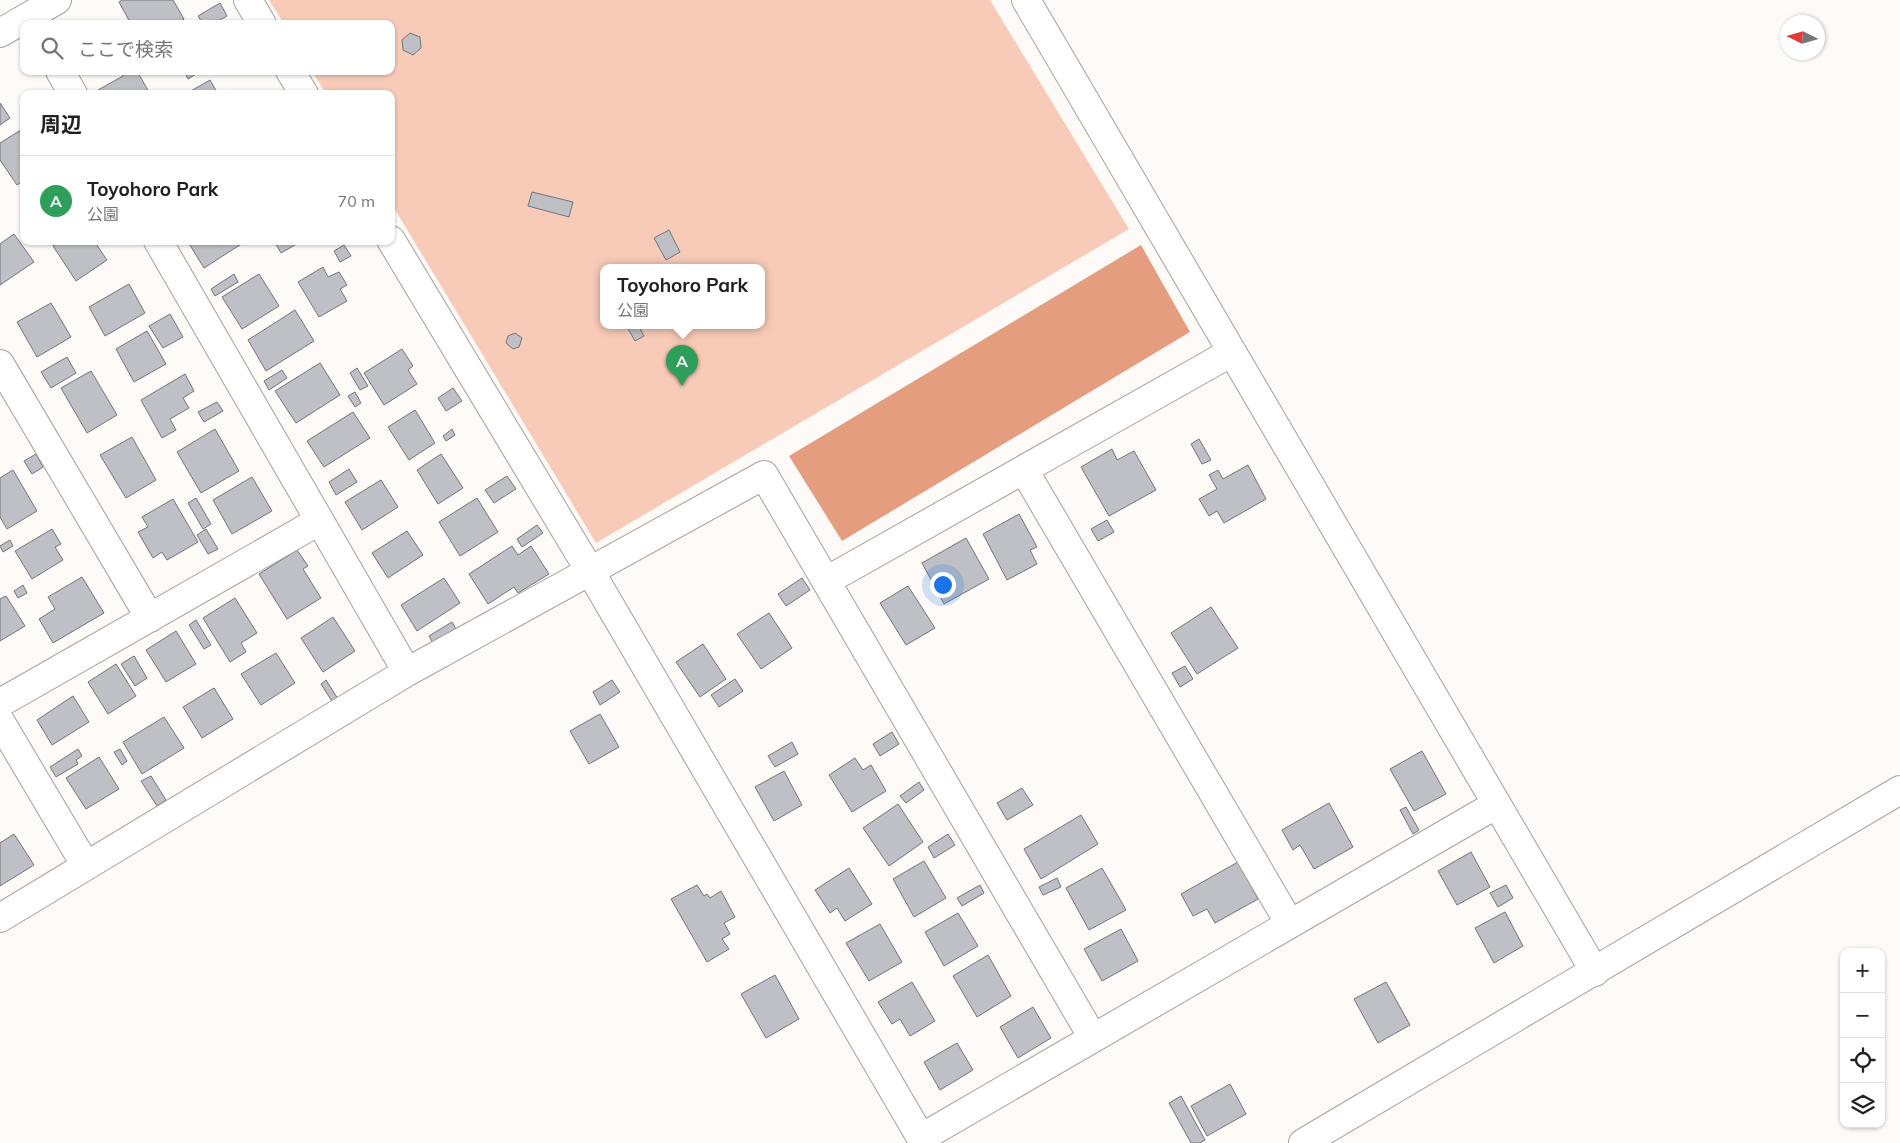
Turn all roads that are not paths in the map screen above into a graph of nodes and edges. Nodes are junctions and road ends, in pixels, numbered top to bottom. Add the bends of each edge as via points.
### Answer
1 (57, 0) edge
2 (248, 0) edge
3 (1026, 0) edge
4 (26, 13) edge
5 (260, 20) edge
6 (0, 33) edge
7 (62, 75) edge
8 (292, 75) edge
9 (71, 90) edge
10 (302, 90) edge
11 (160, 245) edge
12 (394, 245) edge
13 (1232, 352) junction
14 (0, 364) edge
15 (1024, 470) junction
16 (319, 521) junction
17 (590, 571) junction
18 (826, 581) junction
19 (150, 618) junction
20 (406, 672) junction
21 (0, 703) edge
22 (0, 721) edge
23 (1900, 790) edge
24 (1496, 804) junction
25 (86, 866) junction
26 (0, 918) edge
27 (1290, 924) junction
28 (1595, 972) junction
29 (1093, 1038) junction
30 (923, 1140) edge
31 (1303, 1143) edge

1 - 4 street
2 - 5 street
3 - 13 street
4 - 6 street
7 - 9 street
8 - 10 street
11 - 16 street
12 - 17 street
13 - 15 street
13 - 24 street
14 - 19 street
15 - 18 street
15 - 27 street
16 - 19 street
16 - 20 street
17 - 18 street via 764,475
17 - 20 street
17 - 30 street
18 - 29 street
19 - 21 street
20 - 25 street
22 - 25 street
23 - 28 street
24 - 27 street
24 - 28 street
25 - 26 street
27 - 29 street
28 - 31 street
29 - 30 street

